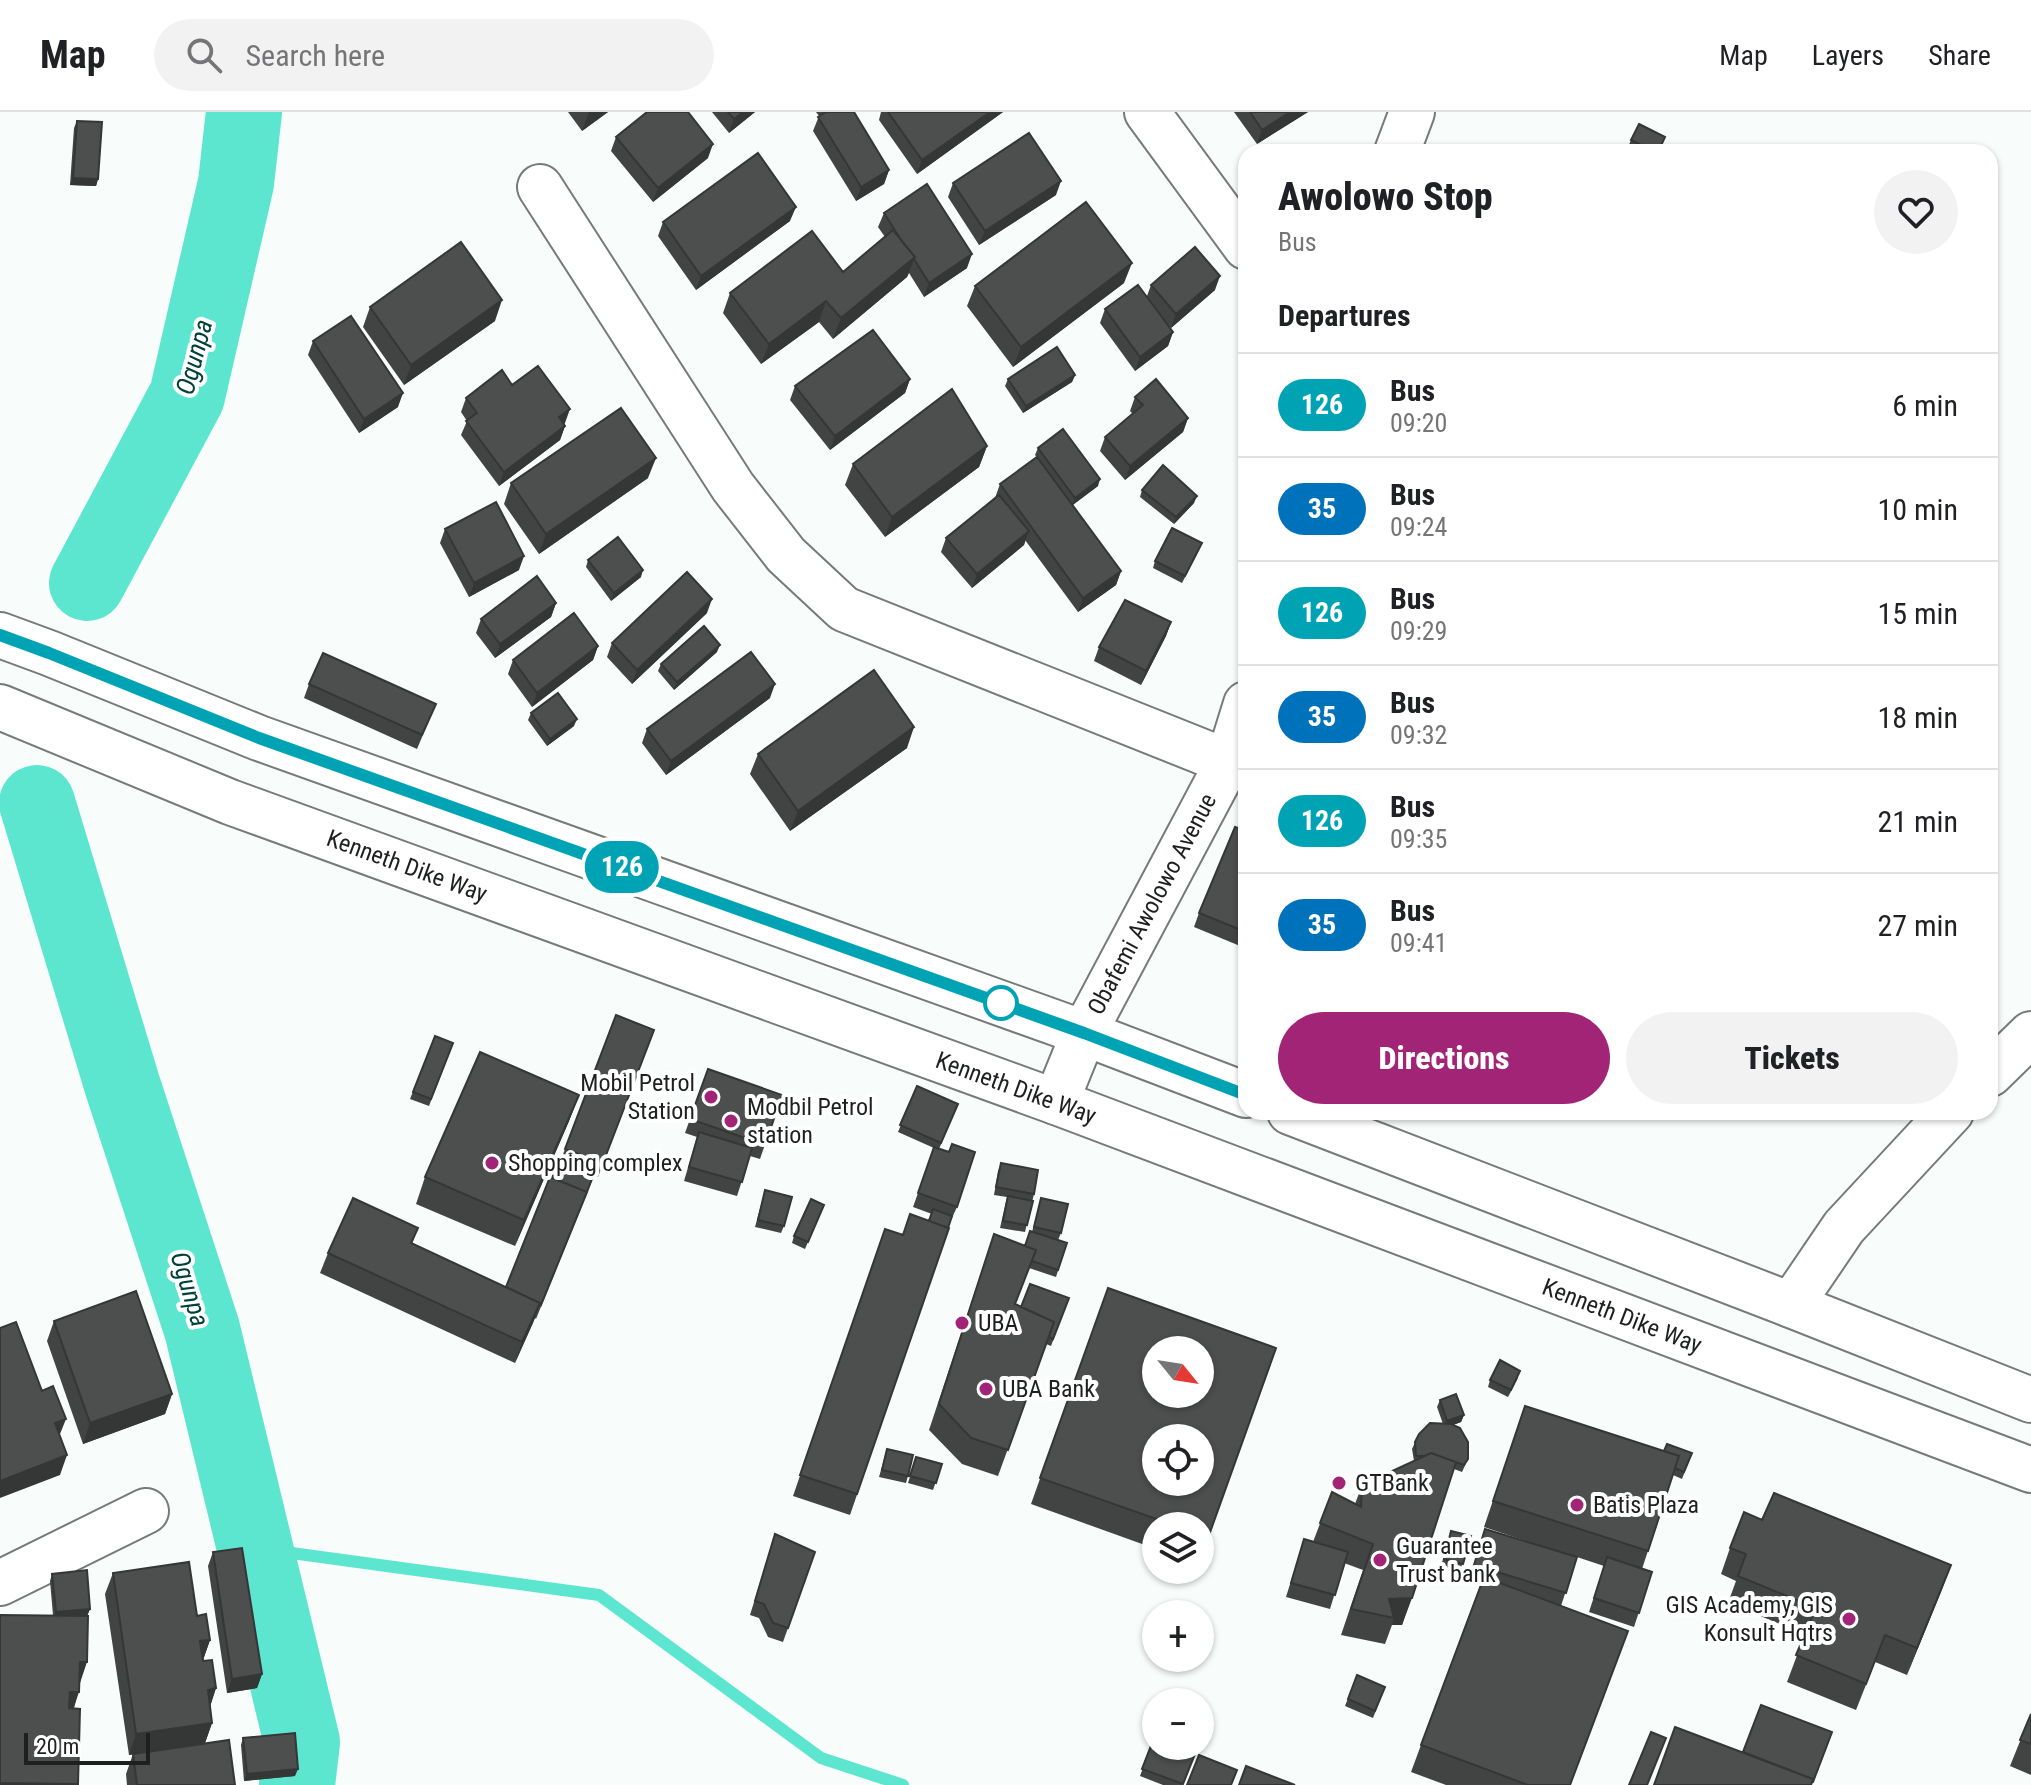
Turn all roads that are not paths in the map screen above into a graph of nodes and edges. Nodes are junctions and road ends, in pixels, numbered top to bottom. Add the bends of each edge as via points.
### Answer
1 (1147, 112) edge
2 (1412, 112) edge
3 (1400, 144) edge
4 (540, 187) dead end
5 (1238, 236) edge
6 (0, 635) edge
7 (11, 711) edge
8 (1238, 730) edge
9 (1228, 762) junction
10 (1084, 1033) junction
11 (2031, 1034) edge
12 (1998, 1066) edge
13 (1238, 1092) edge
14 (1056, 1102) junction
15 (1311, 1120) edge
16 (1944, 1120) edge
17 (1791, 1305) junction
18 (2031, 1400) edge
19 (2031, 1470) edge
20 (146, 1511) dead end
21 (0, 1583) edge

1 - 5 main road
2 - 3 main road
4 - 9 main road via 733,487 786,555 844,609
6 - 10 main road via 259,738
7 - 14 main road, Kenneth Dike Way via 230,802
8 - 9 main road, Obafemi Awolowo Avenue
9 - 10 main road, Obafemi Awolowo Avenue
10 - 13 main road
10 - 14 main road, Obafemi Awolowo Avenue
11 - 12 main road
14 - 19 main road, Kenneth Dike Way
15 - 17 main road
16 - 17 main road via 1844,1227
17 - 18 main road
20 - 21 main road

